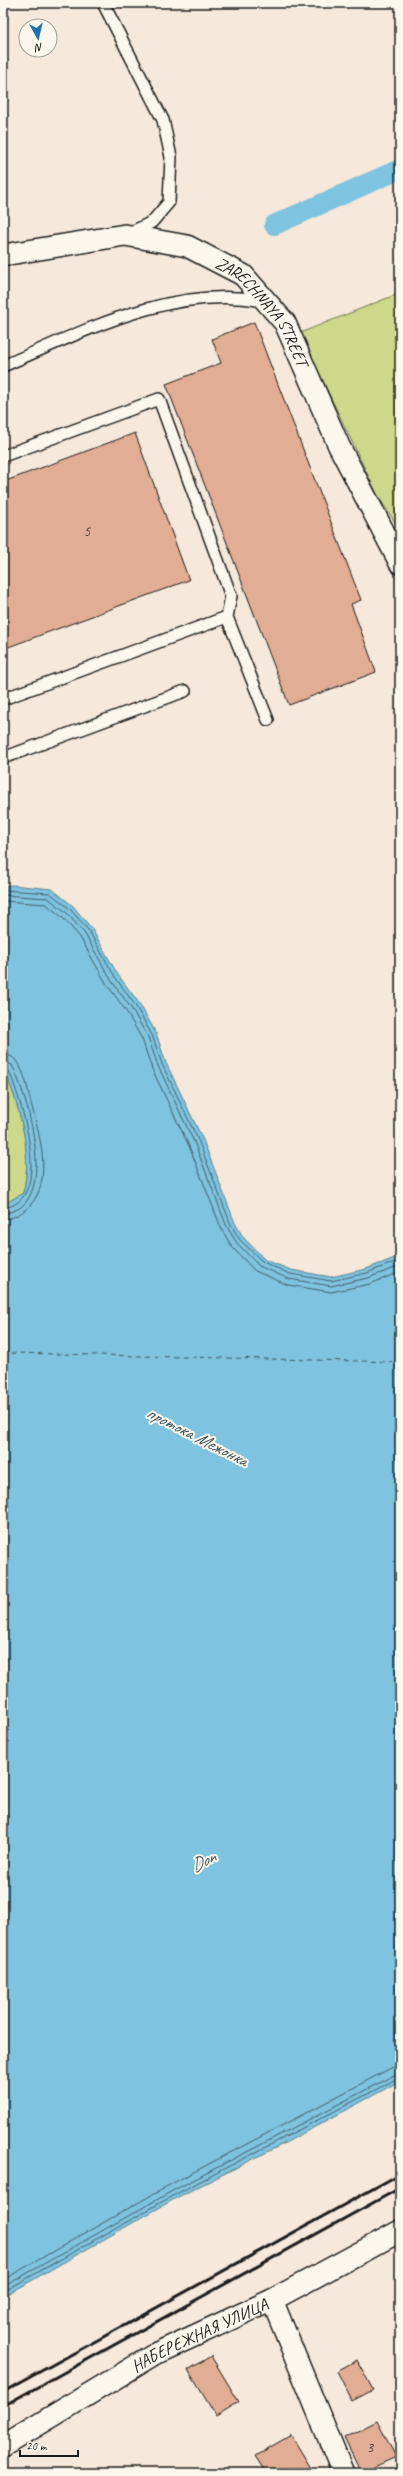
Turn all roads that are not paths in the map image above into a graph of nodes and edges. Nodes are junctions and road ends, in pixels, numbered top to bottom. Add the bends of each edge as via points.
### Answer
1 (103, 3) edge
2 (125, 235) junction
3 (3, 255) edge
4 (269, 302) junction
5 (3, 366) edge
6 (3, 456) edge
7 (400, 562) edge
8 (227, 616) junction
9 (185, 691) dead end
10 (3, 699) edge
11 (268, 720) dead end
12 (3, 758) edge
13 (400, 2232) edge
14 (272, 2300) junction
15 (3, 2446) edge
16 (343, 2473) edge

1 - 2 lane via 164,120 171,157 169,202 152,222
2 - 3 street, ZARECHNAYA STREET
2 - 4 street, ZARECHNAYA STREET via 187,246 243,275
4 - 5 lane via 244,298 204,297 153,306 66,338
4 - 7 street, ZARECHNAYA STREET via 285,323 339,446
6 - 8 lane via 159,399 231,596
8 - 10 lane
8 - 11 lane
9 - 12 lane
13 - 14 street, НАБЕРЕЖНАЯ УЛИЦА
14 - 15 street, НАБЕРЕЖНАЯ УЛИЦА via 157,2353
14 - 16 street

